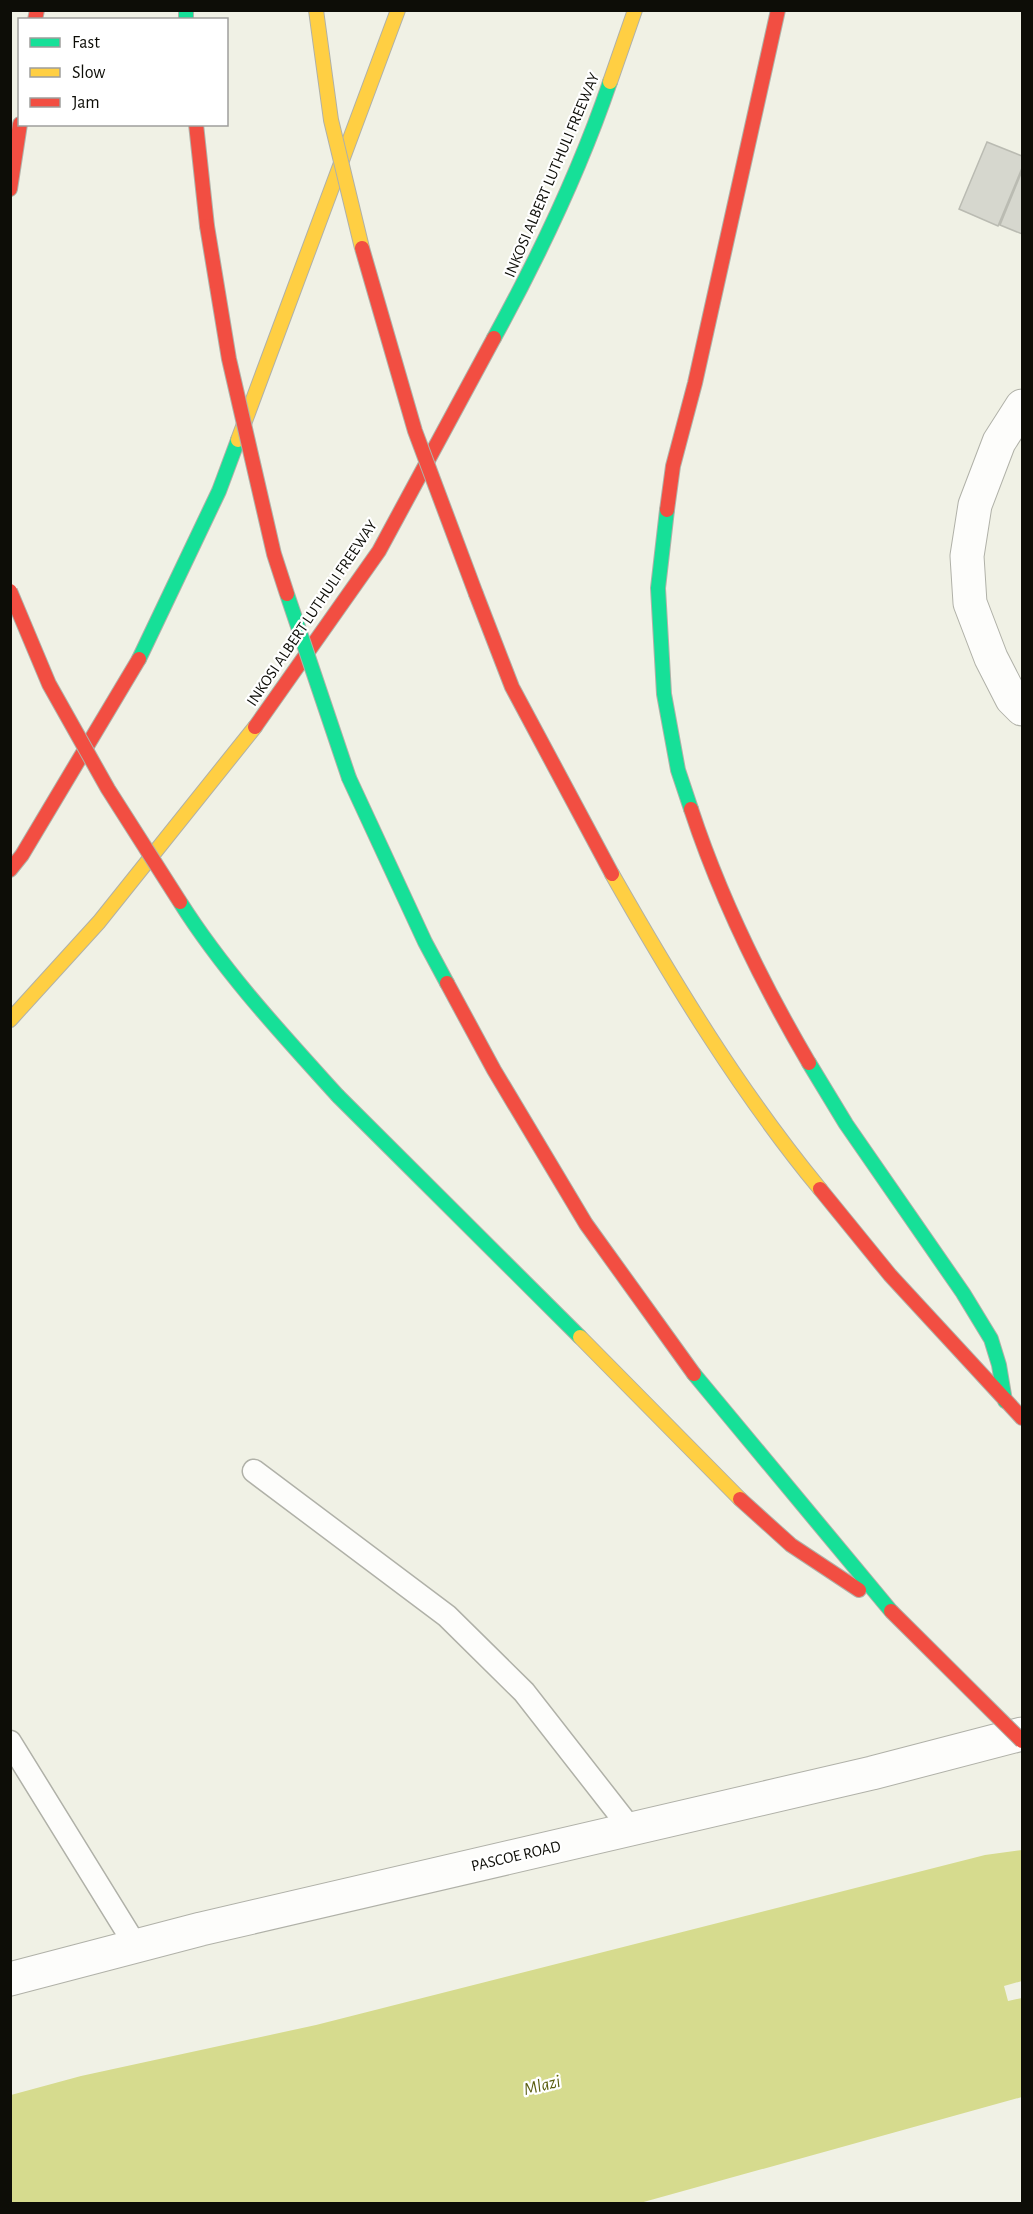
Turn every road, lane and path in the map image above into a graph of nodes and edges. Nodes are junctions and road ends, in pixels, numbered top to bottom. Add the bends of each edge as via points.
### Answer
1 (316, 10) edge
2 (398, 10) edge
3 (635, 10) edge
4 (778, 10) edge
5 (20, 126) edge
6 (196, 126) edge
7 (10, 189) edge
8 (1023, 406) edge
9 (10, 591) edge
10 (1023, 709) edge
11 (10, 870) edge
12 (10, 1020) edge
13 (1005, 1401) junction
14 (1023, 1418) edge
15 (254, 1471) dead end
16 (891, 1611) junction
17 (1023, 1734) edge
18 (1023, 1741) edge
19 (10, 1742) edge
20 (631, 1829) junction
21 (136, 1946) junction
22 (10, 1979) edge

1 - 13 highway, bridge via 331,120 366,264 415,431 512,687 668,973 786,1148 890,1275
2 - 11 highway via 219,491 140,657
3 - 12 highway, INKOSI ALBERT LUTHULI FREEWAY via 598,118 532,269 379,551 252,731 99,922
4 - 13 highway via 673,466 658,588 664,694 678,770 729,908 794,1036 846,1124 991,1339
5 - 7 highway
6 - 16 highway, bridge via 207,226 229,359 274,554 349,778 425,942 494,1070 586,1224 691,1370
8 - 10 street via 999,442 975,505 967,556 970,603 991,658 1012,699
9 - 16 highway, bridge via 49,684 108,789 196,927 264,1014 338,1096 739,1498 791,1545
13 - 14 highway
15 - 20 lane via 447,1616 524,1692
16 - 18 highway, bridge
17 - 20 street, PASCOE ROAD
19 - 21 lane
20 - 21 street, PASCOE ROAD
21 - 22 street, PASCOE ROAD

